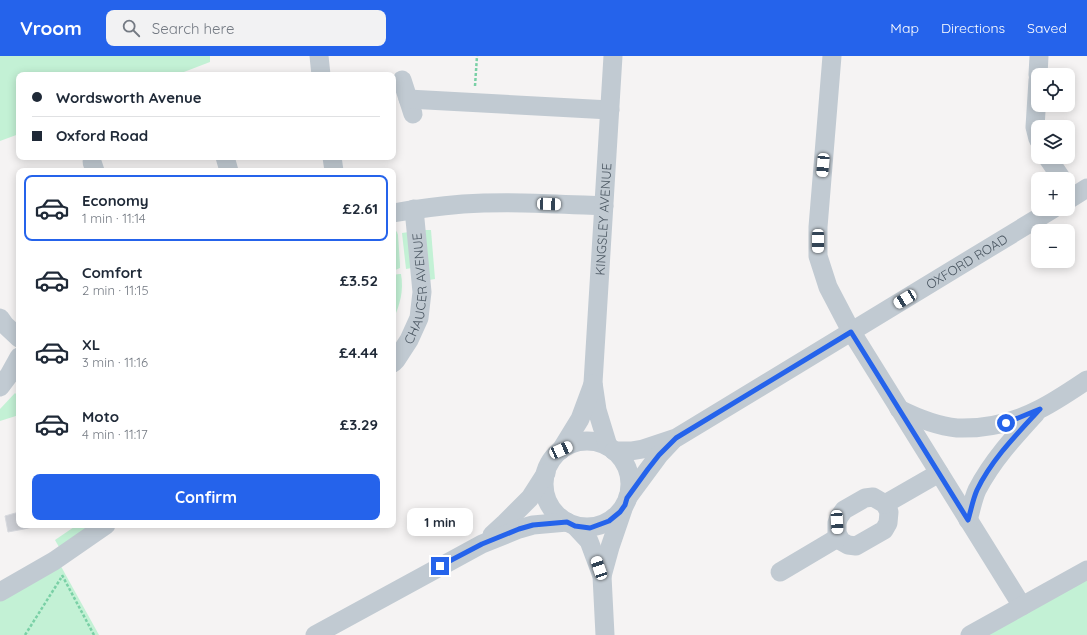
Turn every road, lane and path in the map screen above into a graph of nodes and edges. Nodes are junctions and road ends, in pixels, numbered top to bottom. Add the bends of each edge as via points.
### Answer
1 (319, 56) edge
2 (477, 56) edge
3 (613, 56) edge
4 (832, 56) edge
5 (1039, 56) edge
6 (1038, 68) edge
7 (321, 72) edge
8 (402, 80) dead end
9 (474, 102) junction
10 (610, 110) junction
11 (604, 206) junction
12 (414, 209) junction
13 (396, 212) edge
14 (1042, 216) edge
15 (0, 318) edge
16 (851, 332) junction
17 (16, 335) edge
18 (396, 360) edge
19 (16, 363) edge
20 (1087, 380) edge
21 (593, 383) junction
22 (0, 387) edge
23 (899, 408) junction
24 (1040, 409) junction
25 (676, 438) junction
26 (611, 449) junction
27 (561, 450) junction
28 (939, 472) junction
29 (546, 473) junction
30 (626, 501) junction
31 (885, 504) junction
32 (968, 520) junction
33 (571, 524) junction
34 (103, 528) edge
35 (839, 537) junction
36 (482, 544) junction
37 (58, 569) junction
38 (1087, 570) edge
39 (780, 572) dead end
40 (602, 576) junction
41 (0, 592) edge
42 (1022, 606) junction
43 (25, 635) edge
44 (94, 635) edge
45 (315, 635) edge
46 (605, 635) edge
47 (970, 635) edge

1 - 7 street
2 - 9 path
3 - 10 street, KINGSLEY AVENUE
4 - 16 street via 818,227 818,256 828,287
5 - 6 street
8 - 9 street via 410,107
9 - 10 street
10 - 11 street, KINGSLEY AVENUE
11 - 12 street via 522,203 464,204
11 - 21 street, KINGSLEY AVENUE
12 - 13 street
12 - 18 street, CHAUCER AVENUE via 422,292 420,312 409,340
14 - 16 street, OXFORD ROAD
15 - 17 street
16 - 23 street
16 - 25 street, OXFORD ROAD
19 - 22 street
20 - 24 street
21 - 26 street, KINGSLEY AVENUE via 597,410
21 - 27 street, KINGSLEY AVENUE via 580,419
23 - 24 street via 914,416 957,428 1006,423
23 - 28 street
24 - 32 street via 1009,442 991,468 977,491
25 - 26 street, OXFORD ROAD via 643,449
25 - 30 street, OXFORD ROAD via 659,455
26 - 27 street via 594,442 579,442
26 - 30 street via 620,456 629,476 630,491
27 - 29 street via 550,461
28 - 31 street
28 - 32 street
29 - 33 street via 544,483 549,506 559,517
29 - 36 street via 530,498
30 - 33 street via 620,512 609,521 590,528
30 - 40 street
31 - 35 street via 873,496 844,510 837,522
31 - 35 street via 889,512 884,530 856,546 840,541
32 - 42 street
33 - 36 street via 533,525
33 - 40 street via 588,541
34 - 37 street
35 - 39 street
36 - 45 street
37 - 41 street
37 - 43 path
37 - 44 path
38 - 42 street
40 - 46 street
42 - 47 street

